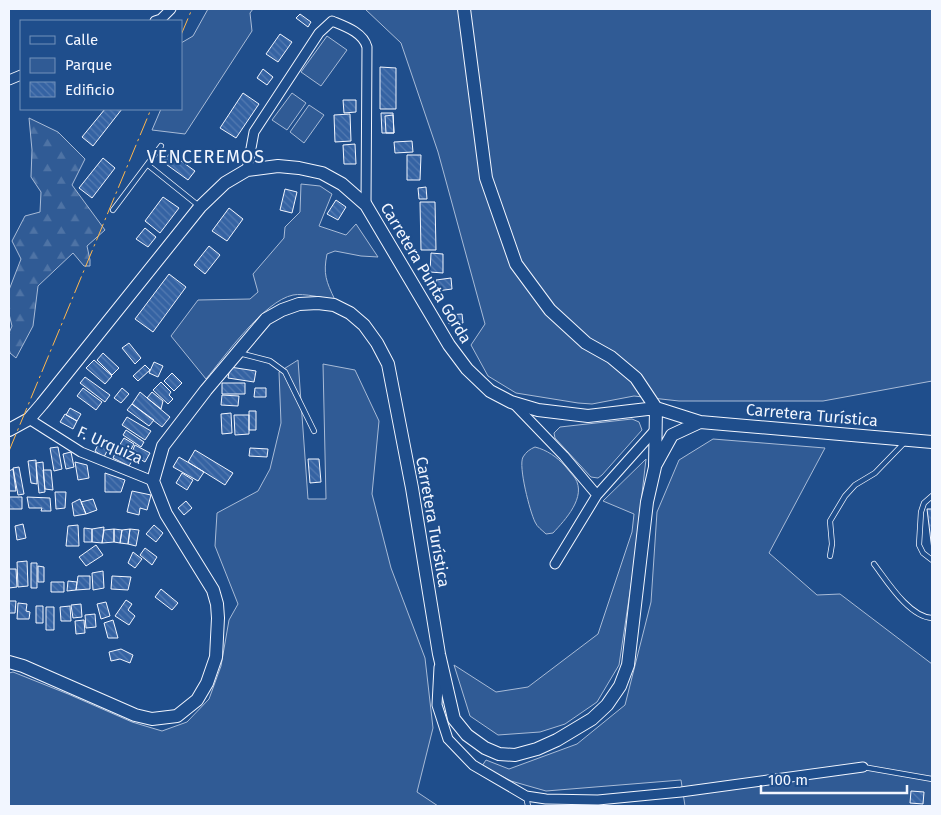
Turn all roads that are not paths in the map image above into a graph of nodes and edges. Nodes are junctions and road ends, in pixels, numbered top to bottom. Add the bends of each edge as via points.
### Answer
1 (171, 9) edge
2 (464, 9) edge
3 (158, 20) edge
4 (161, 146) dead end
5 (148, 165) junction
6 (247, 170) junction
7 (366, 206) junction
8 (200, 207) junction
9 (113, 210) dead end
10 (237, 353) junction
11 (512, 402) junction
12 (656, 408) junction
13 (29, 419) junction
14 (700, 422) junction
15 (9, 430) edge
16 (655, 430) junction
17 (314, 431) dead end
18 (907, 439) junction
19 (932, 442) edge
20 (655, 467) junction
21 (153, 481) junction
22 (597, 496) junction
23 (932, 496) edge
24 (830, 556) dead end
25 (932, 560) edge
26 (555, 564) dead end
27 (874, 564) dead end
28 (932, 618) edge
29 (439, 654) junction
30 (9, 662) edge
31 (863, 767) joint
32 (932, 779) edge
33 (526, 796) junction
34 (528, 806) edge

1 - 3 street
2 - 12 main road via 486,178 516,264 550,310 586,343 611,357 636,378
4 - 5 lane
5 - 8 lane
5 - 9 lane
6 - 7 main road, Carretera Punta Gorda via 278,166 322,173 342,184
6 - 7 street via 254,132 319,33 332,21 350,28 365,40 367,46
6 - 8 main road, Carretera Punta Gorda via 225,183
7 - 11 main road, Carretera Punta Gorda via 449,345 467,369 490,391
8 - 13 main road, Carretera Punta Gorda
10 - 17 lane via 270,360 285,372
10 - 21 main road, Carretera Turística via 163,446
10 - 29 main road, Carretera Turística via 266,319 299,304 334,305 350,313 364,324 377,343 388,364
11 - 12 main road, Carretera Punta Gorda via 538,410 588,416
11 - 22 street
12 - 14 main road, Carretera Turística
12 - 16 main road, Carretera Turística
13 - 15 main road, Carretera Punta Gorda
13 - 21 street, F. Urquiza via 80,452
14 - 18 main road, Carretera Turística
14 - 20 main road via 672,435
16 - 20 main road, Carretera Turística
16 - 22 street
18 - 19 main road, Carretera Turística
18 - 24 lane via 875,473 844,496 830,522
20 - 29 main road, Carretera Turística via 647,502 628,665 620,686 592,719 537,749 515,755 499,754 467,736 454,719
21 - 30 main road via 166,514 212,590 217,604 216,657 197,700 177,716 152,719 135,715
22 - 26 street
23 - 25 lane via 924,503 921,512 919,545
27 - 28 lane via 912,609
29 - 33 street via 437,705 448,738 473,765
31 - 32 lane
31 - 33 street via 598,800
33 - 34 lane

